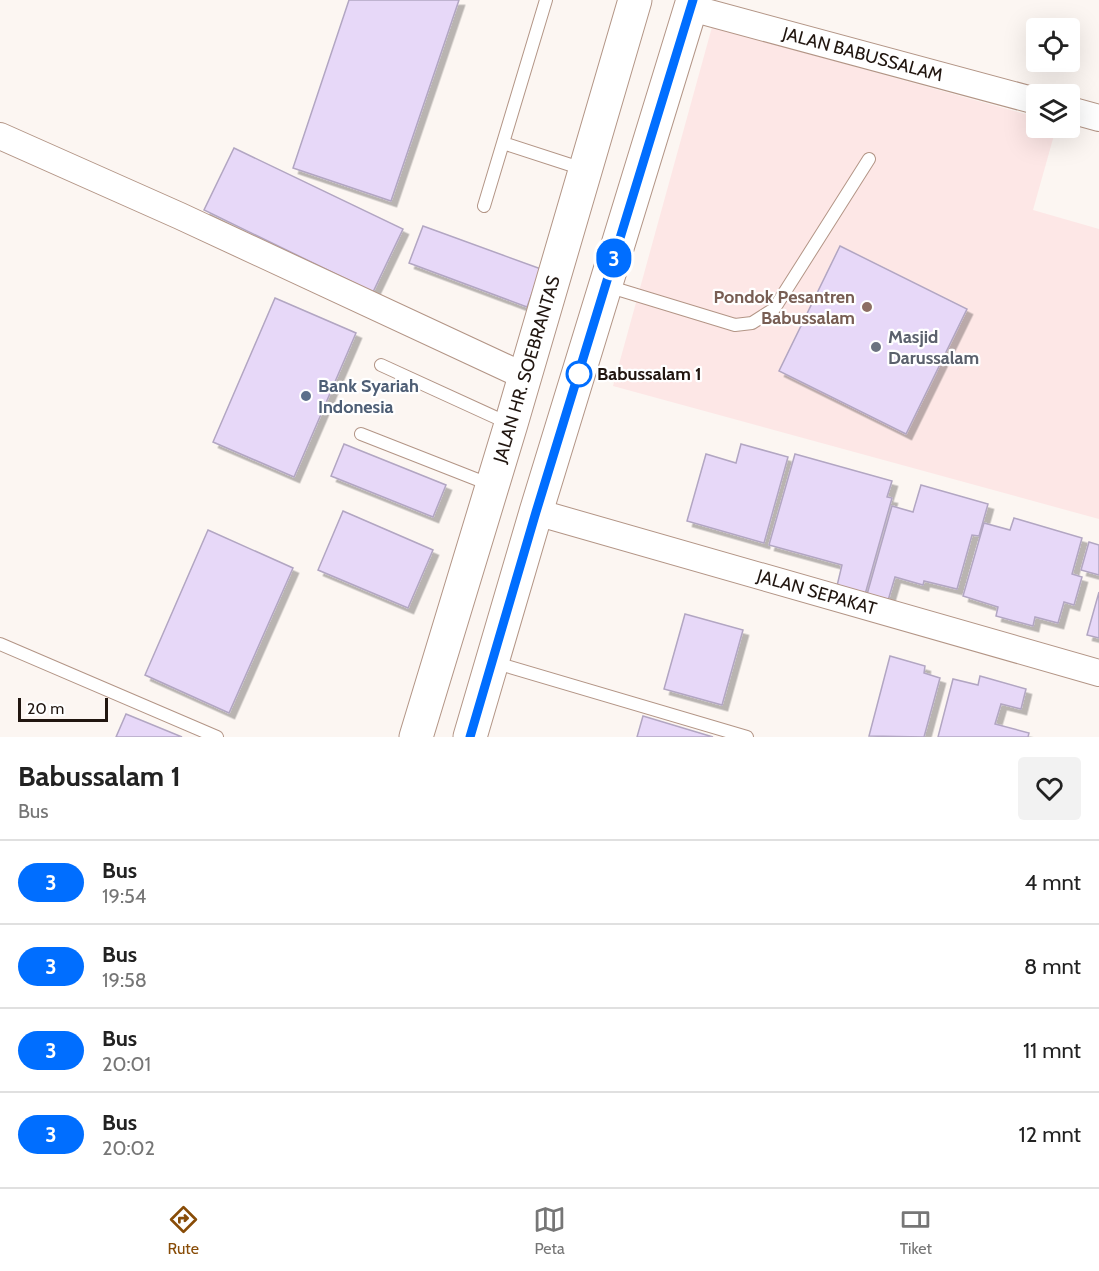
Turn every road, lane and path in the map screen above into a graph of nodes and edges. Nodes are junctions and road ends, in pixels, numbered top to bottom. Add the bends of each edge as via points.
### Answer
1 (546, 0) edge
2 (635, 0) edge
3 (692, 4) edge
4 (1026, 98) edge
5 (1080, 113) edge
6 (1099, 118) edge
7 (0, 136) edge
8 (503, 142) junction
9 (869, 159) dead end
10 (584, 170) junction
11 (484, 206) dead end
12 (606, 286) junction
13 (381, 365) dead end
14 (524, 376) junction
15 (511, 424) junction
16 (361, 434) dead end
17 (492, 485) junction
18 (536, 512) junction
19 (0, 644) edge
20 (492, 662) junction
21 (1099, 672) edge
22 (217, 737) edge
23 (416, 737) edge
24 (470, 737) edge
25 (747, 737) edge

1 - 8 lane
2 - 10 main road, JALAN HR. SOEBRANTAS
3 - 4 street, JALAN BABUSSALAM
3 - 12 main road
5 - 6 street
7 - 14 street
8 - 10 lane
8 - 11 lane
9 - 12 lane via 774,309 752,323 735,325
10 - 14 main road, JALAN HR. SOEBRANTAS
12 - 18 main road
13 - 15 lane
14 - 15 main road, JALAN HR. SOEBRANTAS
15 - 17 main road, JALAN HR. SOEBRANTAS
16 - 17 lane
17 - 23 main road, JALAN HR. SOEBRANTAS
18 - 20 main road
18 - 21 street, JALAN SEPAKAT
19 - 22 lane
20 - 24 main road
20 - 25 lane

